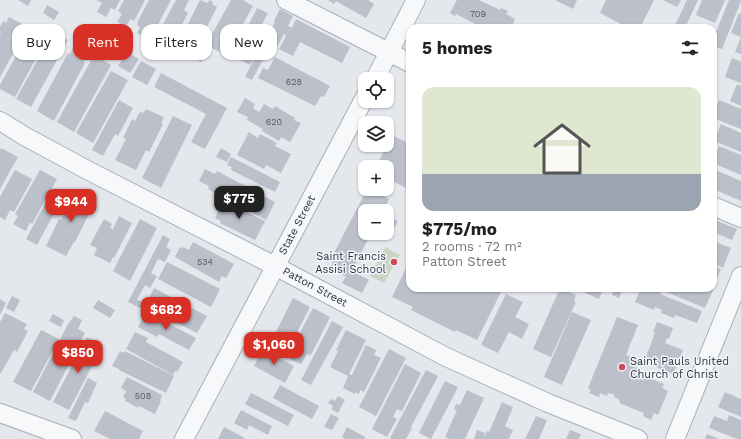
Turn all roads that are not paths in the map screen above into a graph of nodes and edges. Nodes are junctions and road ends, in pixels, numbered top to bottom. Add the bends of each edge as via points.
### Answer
1 (286, 0) edge
2 (416, 0) edge
3 (389, 52) junction
4 (406, 61) edge
5 (379, 72) edge
6 (359, 108) edge
7 (0, 121) edge
8 (717, 208) edge
9 (741, 218) edge
10 (275, 266) junction
11 (741, 276) edge
12 (0, 413) edge
13 (72, 439) edge
14 (184, 439) edge
15 (638, 439) edge
16 (675, 439) edge

1 - 3 street
2 - 3 street
3 - 4 street
3 - 5 street
6 - 10 street, State Street
7 - 10 street, Patton Street via 91,172
8 - 9 street
10 - 14 street, State Street
10 - 15 street, Patton Street via 446,357 548,403
11 - 16 street
12 - 13 street

